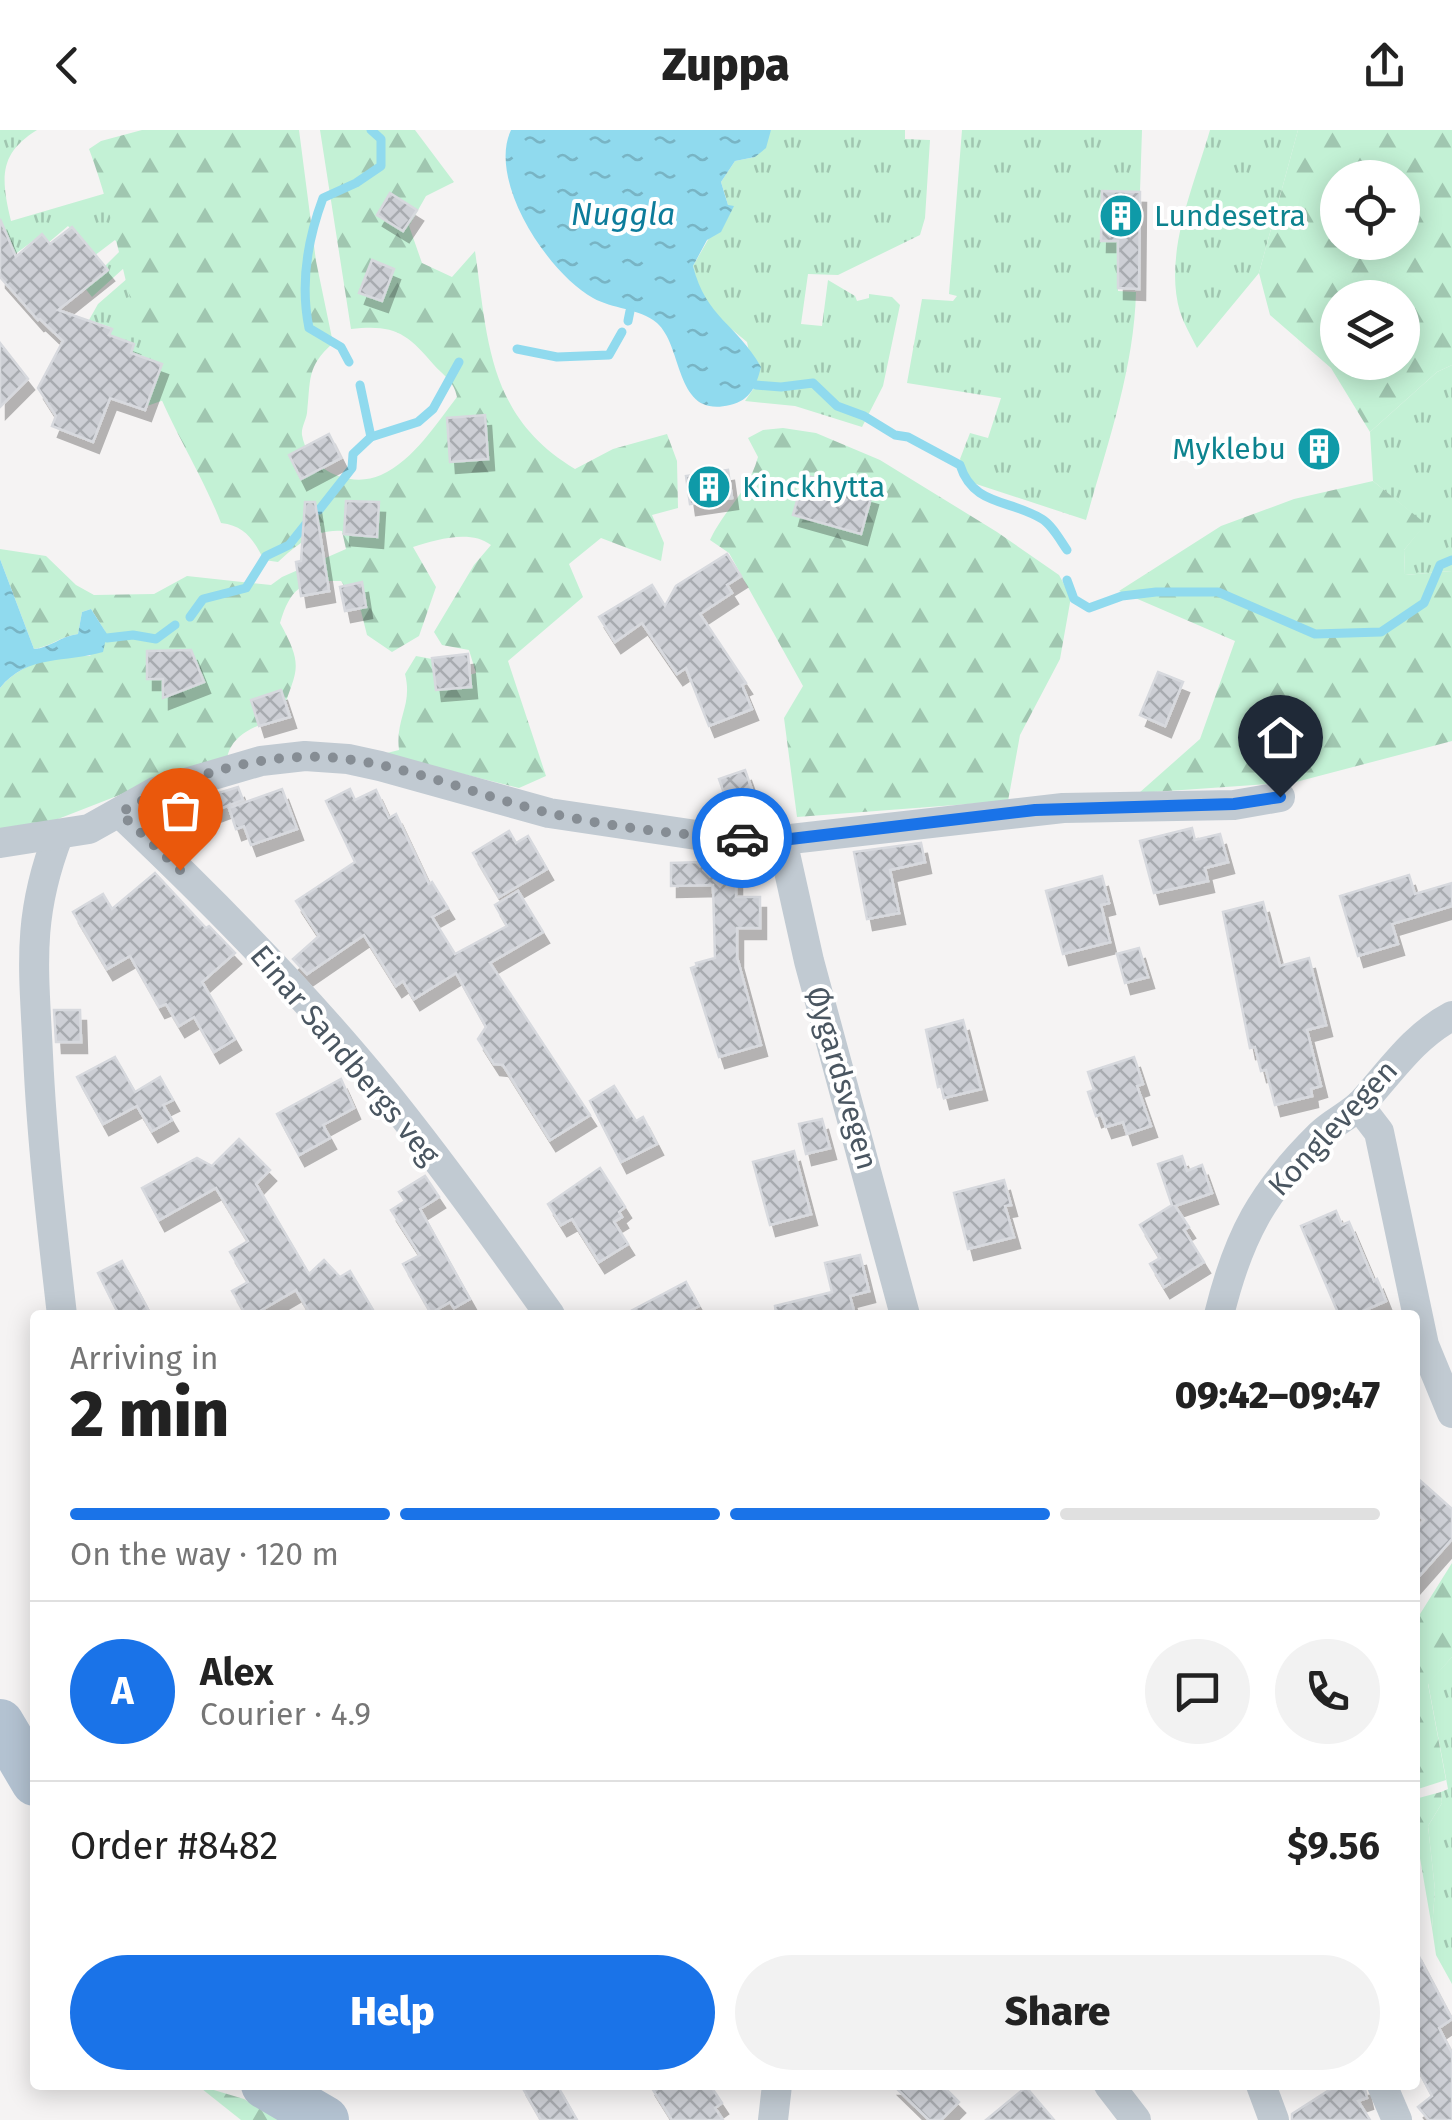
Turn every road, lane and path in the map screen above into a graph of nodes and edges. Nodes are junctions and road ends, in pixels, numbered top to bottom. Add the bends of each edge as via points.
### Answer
1 (1280, 797) dead end
2 (120, 813) junction
3 (58, 836) junction
4 (782, 840) junction
5 (0, 842) edge
6 (1452, 1016) edge
7 (1359, 1106) junction
8 (61, 1310) edge
9 (546, 1310) edge
10 (904, 1310) edge
11 (1220, 1310) edge
12 (1417, 1310) edge
13 (1420, 1325) edge
14 (1452, 1414) edge
15 (0, 1722) edge
16 (30, 1773) edge
17 (274, 2090) edge
18 (776, 2090) edge
19 (1114, 2090) edge
20 (1263, 2090) edge
21 (1384, 2090) edge
22 (325, 2120) edge
23 (773, 2120) edge
24 (1136, 2120) edge
25 (1274, 2120) edge
26 (1397, 2120) edge

1 - 4 street via 1046,809
2 - 3 street
2 - 4 street via 202,776 305,756 380,766 562,815
2 - 9 street, Einar Sandbergs veg via 334,1032
3 - 5 street
3 - 8 street via 43,875 32,960 42,1148
4 - 10 street, Øygardsvegen
6 - 7 street, Konglevegen via 1404,1052
7 - 11 street, Konglevegen via 1321,1133 1255,1212
7 - 12 street via 1379,1132
13 - 14 street
15 - 16 main road
17 - 22 main road
18 - 23 street
19 - 24 street
20 - 25 street
21 - 26 street

